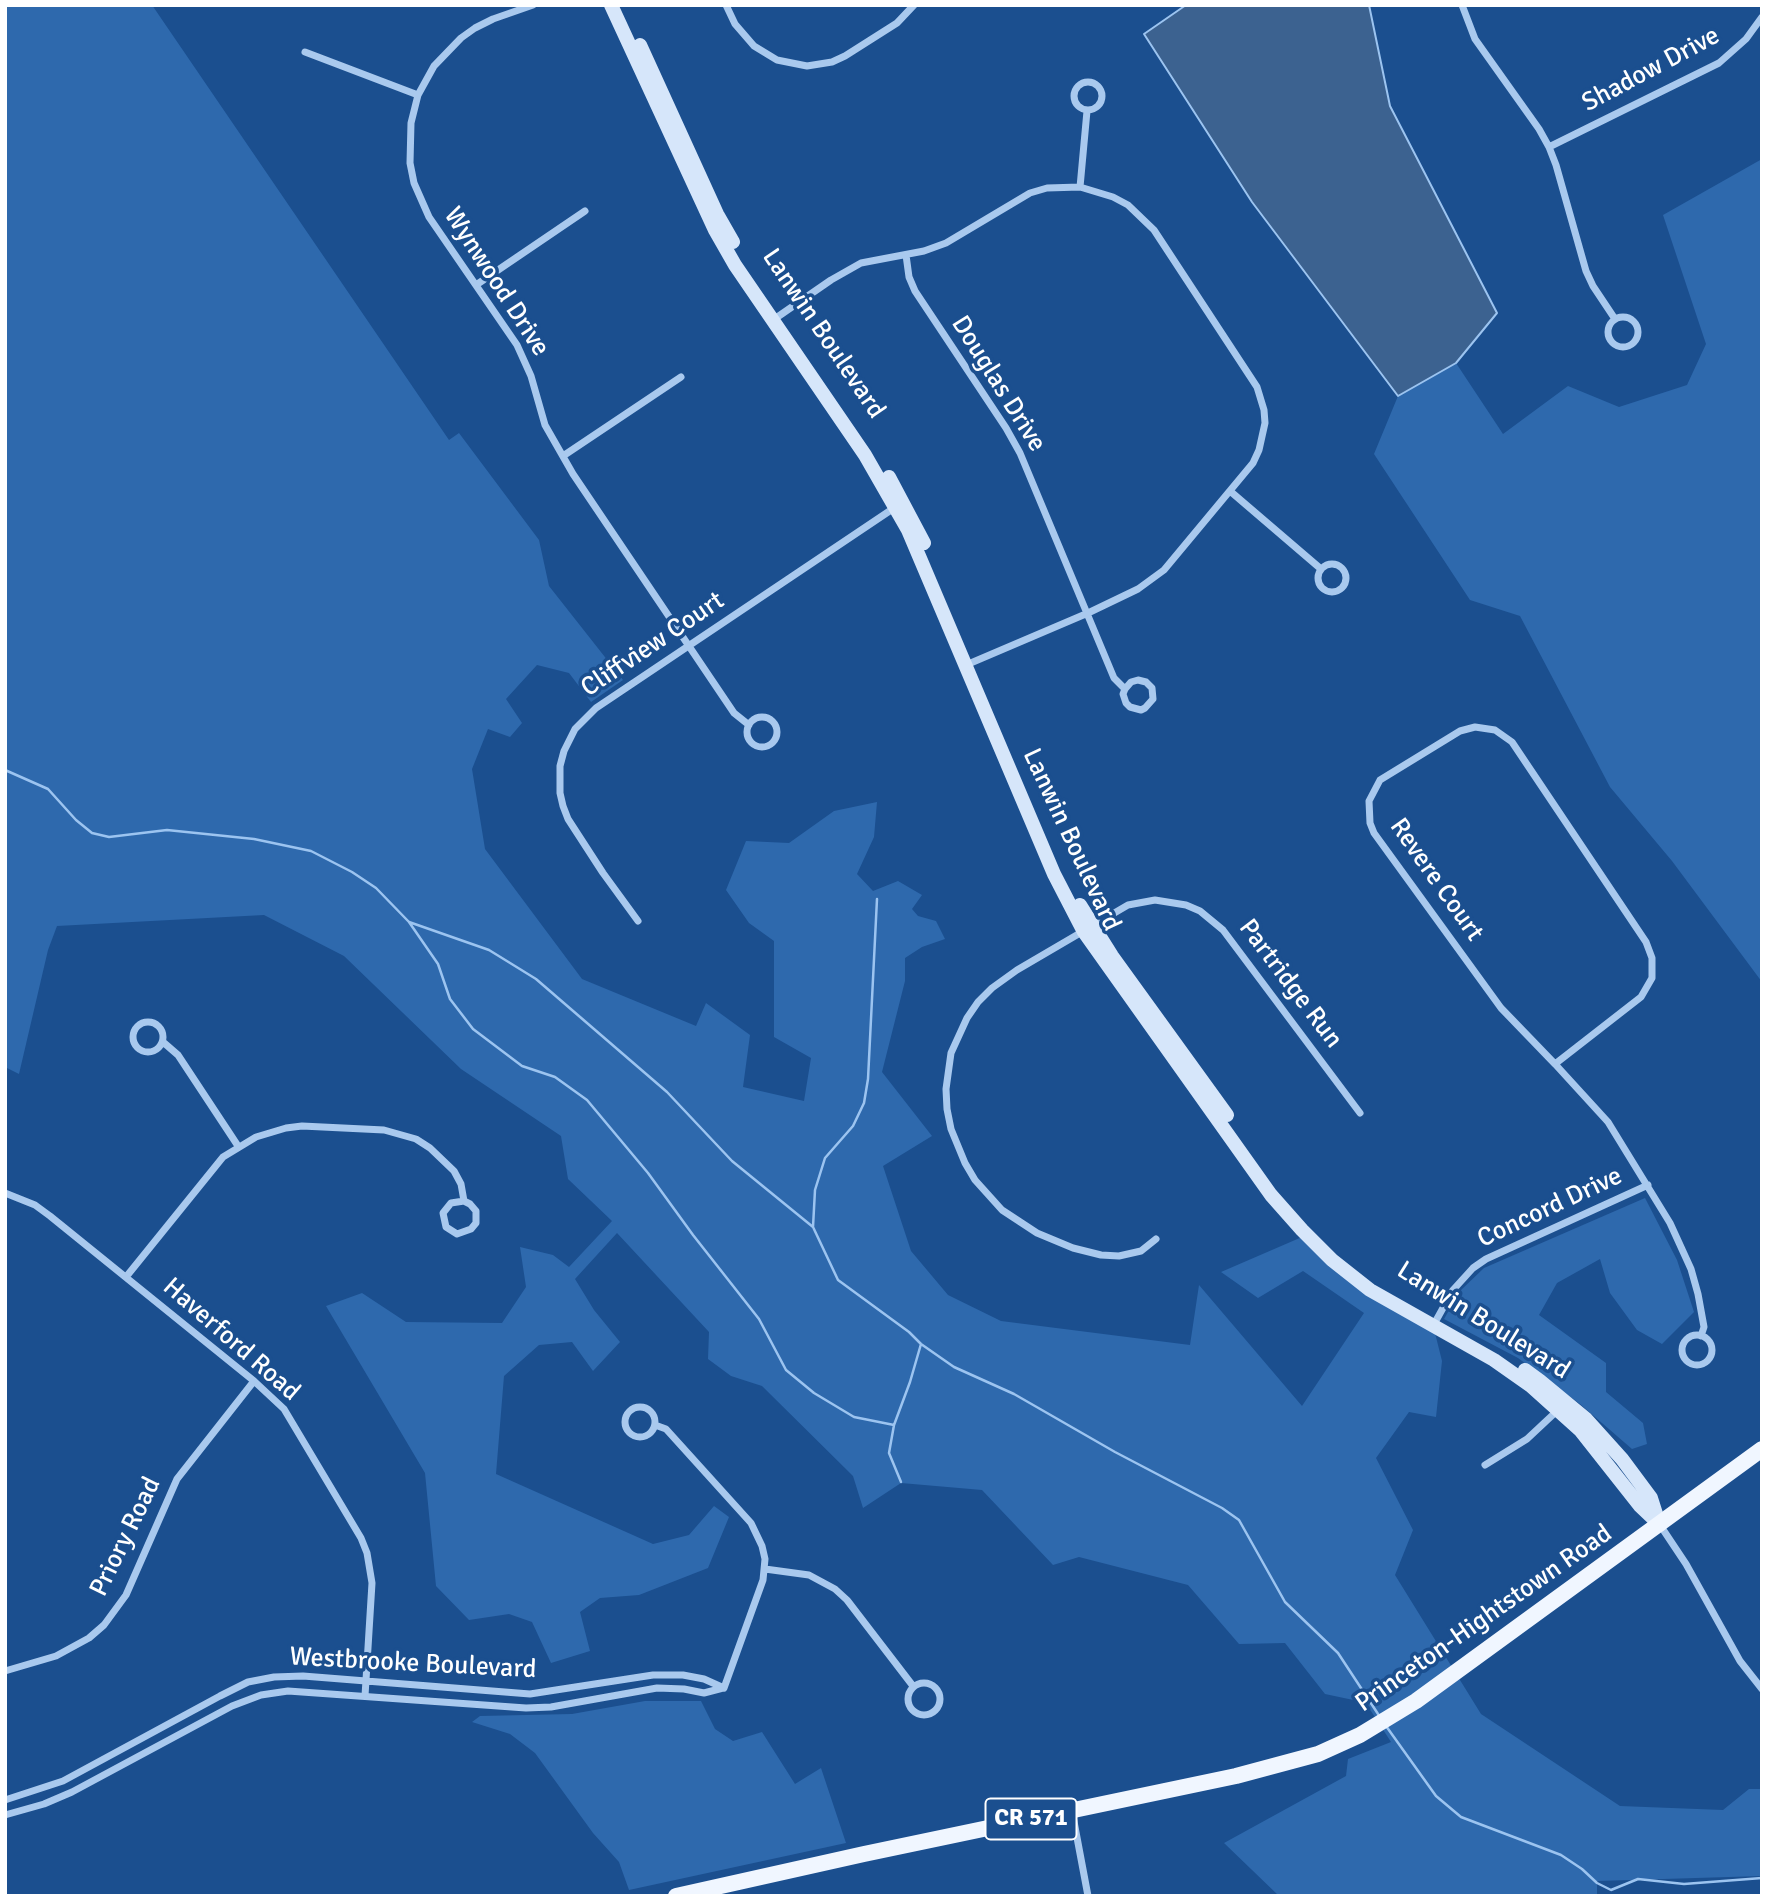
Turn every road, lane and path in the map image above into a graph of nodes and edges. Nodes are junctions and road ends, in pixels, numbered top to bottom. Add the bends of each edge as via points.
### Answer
1 (533, 5) edge
2 (611, 5) edge
3 (622, 5) edge
4 (726, 5) edge
5 (914, 5) edge
6 (1462, 5) edge
7 (511, 8) edge
8 (1762, 17) edge
9 (305, 52) dead end
10 (418, 95) junction
11 (1087, 111) junction
12 (1549, 147) junction
13 (1080, 187) junction
14 (585, 211) dead end
15 (906, 255) junction
16 (476, 285) junction
17 (777, 317) junction
18 (1615, 319) junction
19 (681, 377) dead end
20 (563, 457) junction
21 (1230, 491) junction
22 (899, 504) junction
23 (1321, 569) dead end
24 (1088, 613) junction
25 (688, 645) junction
26 (970, 664) junction
27 (1125, 689) junction
28 (749, 725) junction
29 (638, 921) dead end
30 (1088, 929) junction
31 (163, 1042) junction
32 (1555, 1065) junction
33 (1360, 1113) dead end
34 (238, 1146) junction
35 (1648, 1185) junction
36 (5, 1193) edge
37 (464, 1201) junction
38 (1156, 1239) dead end
39 (126, 1277) junction
40 (1435, 1323) junction
41 (1701, 1336) junction
42 (254, 1381) junction
43 (1562, 1405) junction
44 (655, 1425) junction
45 (1762, 1449) edge
46 (1485, 1465) dead end
47 (1660, 1525) junction
48 (765, 1569) junction
49 (5, 1671) edge
50 (366, 1681) junction
51 (913, 1686) junction
52 (723, 1688) junction
53 (1762, 1689) edge
54 (365, 1696) junction
55 (5, 1800) edge
56 (1072, 1811) junction
57 (5, 1815) edge
58 (676, 1896) edge
59 (1088, 1896) edge

1 - 7 street, Wynwood Drive
2 - 17 street, Lanwin Boulevard via 715,230
3 - 17 street, Lanwin Boulevard via 718,214
4 - 5 street via 754,47 777,60 807,66 845,56 897,23
6 - 12 street via 1475,39
7 - 10 street, Wynwood Drive via 461,38 434,66
8 - 12 street, Shadow Drive via 1719,63
9 - 10 street
10 - 16 street, Wynwood Drive via 409,143 414,183 429,217
11 - 11 street via 1102,100 1099,88 1089,82 1074,94 1076,104
11 - 13 street
12 - 18 street via 1586,271
13 - 15 street via 1030,193 962,235
13 - 21 street via 1128,205 1154,230 1257,387 1264,410 1264,436 1253,463
14 - 16 street
15 - 17 street via 879,258 845,271
15 - 24 street, Douglas Drive via 915,291 1020,453
16 - 20 street, Wynwood Drive via 526,362 545,425
17 - 22 street, Lanwin Boulevard
18 - 18 street via 1608,328 1609,337 1619,346 1630,345 1636,339 1637,326 1629,318
19 - 20 street
20 - 25 street, Wynwood Drive
21 - 23 street
21 - 24 street via 1164,570 1138,589
22 - 25 street, Cliffview Court
22 - 26 street, Lanwin Boulevard
24 - 26 street
24 - 27 street, Douglas Drive via 1114,678
25 - 28 street, Wynwood Drive via 734,713
25 - 29 street, Cliffview Court via 584,718 568,740 560,766 560,793 568,819
26 - 30 street, Lanwin Boulevard via 1055,874
27 - 27 street via 1126,703 1135,709 1145,708 1153,699 1146,682 1131,682
28 - 28 street via 748,736 757,746 768,746 777,737 776,725 768,718 756,718
30 - 33 street, Partridge Run via 1128,905 1155,900 1186,905 1213,920
30 - 38 street, Partridge Run via 1005,978 967,1018 947,1072 951,1129 965,1163 988,1196 1037,1233 1073,1248 1119,1256 1141,1251
30 - 40 street, Lanwin Boulevard via 1271,1195 1332,1259 1370,1290
31 - 31 street via 162,1030 153,1022 141,1023 132,1035 134,1045 145,1052 158,1049
31 - 34 street via 178,1055
32 - 32 street, Revere Court via 1501,1008 1370,823 1369,801 1380,780 1465,729 1485,727 1512,742 1646,942 1652,958 1652,978 1641,997
32 - 35 street, Concord Drive via 1608,1122
34 - 37 street via 271,1131 302,1126 400,1133 443,1158 461,1184
34 - 39 street via 212,1169
35 - 40 street, Concord Drive via 1486,1259 1453,1290
35 - 41 street via 1690,1269 1704,1314
36 - 39 street, Haverford Road via 51,1216
37 - 37 street via 451,1203 443,1213 446,1227 457,1234 476,1223 476,1211
39 - 42 street, Haverford Road
40 - 43 street, Lanwin Boulevard
41 - 41 street via 1691,1336 1683,1344 1683,1357 1693,1365 1703,1364 1711,1356 1711,1346
42 - 49 street, Priory Road via 177,1479 125,1595 104,1625 65,1653
42 - 50 street, Haverford Road via 290,1418 361,1538 372,1583
43 - 46 street via 1527,1439
43 - 47 street, Lanwin Boulevard
44 - 44 street via 653,1413 642,1406 630,1409 625,1418 626,1429 637,1437 647,1436
44 - 48 street via 666,1429 751,1523 762,1546
45 - 47 main road, Princeton-Hightstown Road / CR 571
47 - 53 street via 1740,1661
47 - 56 main road, Princeton-Hightstown Road / CR 571 via 1396,1715 1326,1750
48 - 51 street via 809,1575 835,1589
48 - 52 street
50 - 52 street, Westbrooke Boulevard via 530,1694 653,1675 683,1675
50 - 54 street, Haverford Road
50 - 55 street, Westbrooke Boulevard via 303,1675 248,1682 63,1781
51 - 51 street via 907,1699 914,1712 924,1715 936,1709 940,1701 936,1688 923,1682
52 - 54 street, Westbrooke Boulevard via 704,1693 657,1688 526,1708
54 - 57 street, Westbrooke Boulevard via 288,1691 261,1695 72,1792
56 - 58 main road, Princeton-Hightstown Road / CR 571
56 - 59 street

